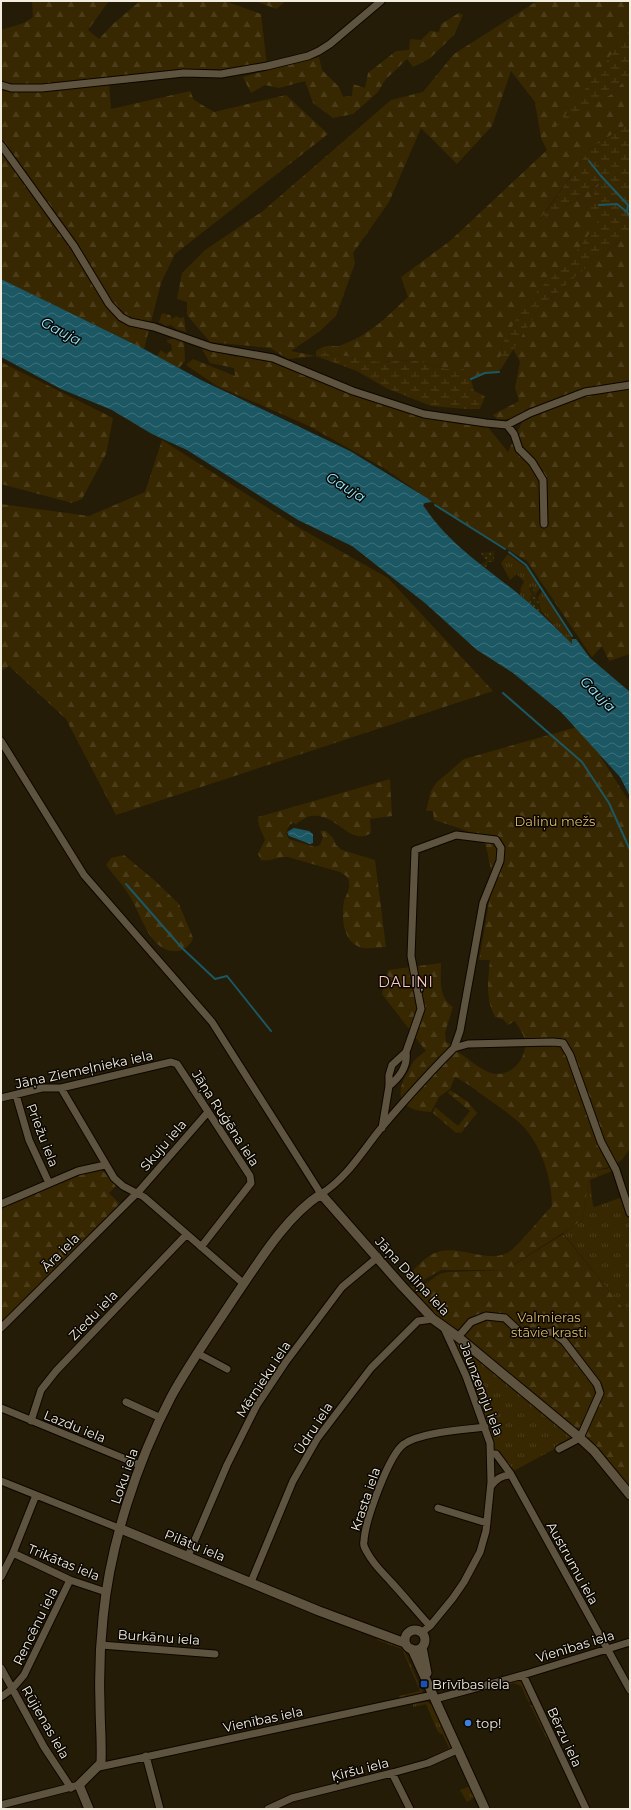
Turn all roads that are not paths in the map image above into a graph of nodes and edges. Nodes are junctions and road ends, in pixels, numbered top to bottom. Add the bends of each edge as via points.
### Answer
1 (381, 1) edge
2 (1, 85) edge
3 (1, 145) edge
4 (630, 385) edge
5 (518, 420) junction
6 (508, 425) junction
7 (514, 434) junction
8 (544, 524) dead end
9 (1, 741) edge
10 (454, 1048) junction
11 (406, 1052) junction
12 (171, 1062) joint
13 (389, 1086) junction
14 (61, 1088) junction
15 (16, 1095) junction
16 (1, 1098) edge
17 (208, 1112) junction
18 (382, 1128) junction
19 (105, 1165) junction
20 (50, 1183) junction
21 (136, 1193) junction
22 (321, 1194) junction
23 (1, 1204) edge
24 (630, 1213) edge
25 (186, 1235) junction
26 (201, 1247) junction
27 (378, 1257) junction
28 (244, 1284) junction
29 (433, 1319) junction
30 (1, 1328) edge
31 (444, 1328) junction
32 (458, 1337) junction
33 (197, 1353) junction
34 (228, 1369) dead end
35 (126, 1402) dead end
36 (1, 1408) edge
37 (161, 1418) junction
38 (31, 1421) junction
39 (485, 1427) junction
40 (580, 1438) junction
41 (559, 1449) dead end
42 (491, 1454) junction
43 (140, 1465) junction
44 (511, 1476) junction
45 (1, 1481) edge
46 (490, 1486) junction
47 (36, 1494) junction
48 (630, 1495) edge
49 (438, 1508) dead end
50 (487, 1523) junction
51 (120, 1529) junction
52 (13, 1553) junction
53 (188, 1556) junction
54 (1, 1577) edge
55 (70, 1580) junction
56 (251, 1582) junction
57 (106, 1592) junction
58 (426, 1629) junction
59 (406, 1638) junction
60 (630, 1642) edge
61 (101, 1645) junction
62 (422, 1647) junction
63 (412, 1650) junction
64 (607, 1650) junction
65 (215, 1654) dead end
66 (1, 1668) edge
67 (523, 1675) junction
68 (12, 1689) junction
69 (630, 1690) edge
70 (433, 1693) junction
71 (1, 1697) edge
72 (457, 1750) junction
73 (146, 1756) junction
74 (98, 1767) junction
75 (392, 1773) junction
76 (75, 1786) junction
77 (1, 1805) edge
78 (89, 1809) edge
79 (160, 1809) edge
80 (268, 1809) edge
81 (410, 1809) edge
82 (485, 1809) edge
83 (586, 1809) edge

1 - 2 street via 319,51 267,66 221,74 184,72 42,88 12,88
3 - 6 street via 74,246 109,304 121,317 130,322 165,330 211,347 273,358 353,391 424,414
4 - 5 street via 585,392
5 - 6 street
5 - 7 street
6 - 7 street
7 - 8 street via 519,450 532,462 543,480
9 - 22 street, Jāņa Daliņa iela via 84,876 212,1022
10 - 11 street via 460,1032 483,903 500,861 501,848 496,840 456,835 415,850 411,956 421,1009
10 - 18 street
10 - 24 street via 474,1043 563,1043 570,1055 601,1142 616,1170
11 - 13 street via 407,1060 402,1073
11 - 13 street via 392,1064
12 - 14 street, Jāņa Ziemeļnieka iela
12 - 17 street, Jāņa Ruģēna iela via 177,1064
13 - 18 street
14 - 15 street, Jāņa Ziemeļnieka iela via 42,1088
14 - 19 street
15 - 16 street, Jāņa Ziemeļnieka iela
15 - 20 street, Priežu iela via 29,1140
17 - 21 street, Skuju iela
17 - 26 street, Jāņa Ruģēna iela via 250,1176 251,1183
18 - 22 street via 332,1187
19 - 20 street via 78,1171
19 - 21 street via 114,1178
20 - 23 street
21 - 25 street via 144,1197
21 - 30 street, Āra iela
22 - 27 street, Jāņa Daliņa iela
22 - 28 street, Loku iela via 282,1230
25 - 26 street
25 - 38 street, Ziedu iela via 56,1371 41,1390
26 - 28 street
27 - 29 street, Jāņa Daliņa iela
27 - 53 street, Mērnieku iela via 342,1287 284,1363 257,1405 227,1465
28 - 33 street, Loku iela
29 - 31 street, Jāņa Daliņa iela
29 - 56 street, Ūdru iela via 418,1321 371,1368 322,1433 293,1481
31 - 32 street, Jāņa Daliņa iela
31 - 39 street, Jaunzemju iela
32 - 40 street, Jāņa Daliņa iela
32 - 40 street via 471,1322 486,1316 505,1318 522,1334 552,1332 564,1341 597,1384 600,1393
33 - 34 street
33 - 37 street, Loku iela
35 - 37 street
36 - 38 street, Lazdu iela
37 - 43 street, Loku iela
38 - 43 street, Lazdu iela
39 - 42 street, Jaunzemju iela
39 - 58 street, Krasta iela via 417,1438 404,1444 395,1453 369,1517 363,1542 366,1552
40 - 41 street
40 - 48 street, Jāņa Daliņa iela
42 - 44 street, Austrumu iela via 496,1454
42 - 46 street, Jaunzemju iela
43 - 51 street, Loku iela
44 - 46 street via 505,1475
44 - 64 street, Austrumu iela
45 - 47 street, Pilātu iela
46 - 50 street, Jaunzemju iela
47 - 51 street, Pilātu iela
47 - 52 street
49 - 50 street
50 - 58 street, Jaunzemju iela via 480,1552 467,1578
51 - 53 street, Pilātu iela
51 - 57 street, Loku iela
52 - 54 street
52 - 55 street, Trikātas iela
53 - 56 street, Pilātu iela
55 - 57 street, Trikātas iela
55 - 68 street, Rencēnu iela via 28,1669
56 - 59 street, Pilātu iela via 379,1633
57 - 61 street, Loku iela
58 - 59 street via 415,1629
58 - 62 street
59 - 63 street
60 - 64 street, Vienības iela
61 - 65 street, Burkānu iela
61 - 74 street, Loku iela via 102,1743 101,1764
62 - 63 street
62 - 70 street
63 - 70 street
64 - 67 street, Vienības iela
64 - 69 street, Austrumu iela
66 - 68 street, Rūjienas iela
67 - 70 street, Vienības iela
67 - 83 street, Bērzu iela
68 - 71 street, Rencēnu iela
68 - 76 street, Rūjienas iela via 44,1747
70 - 72 street
70 - 73 street, Vienības iela
72 - 75 street, Ķiršu iela via 428,1763
72 - 82 street
73 - 74 street, Vienības iela
73 - 79 street
74 - 76 street
75 - 80 street, Ķiršu iela via 292,1798
75 - 81 street
76 - 77 street
76 - 78 street

